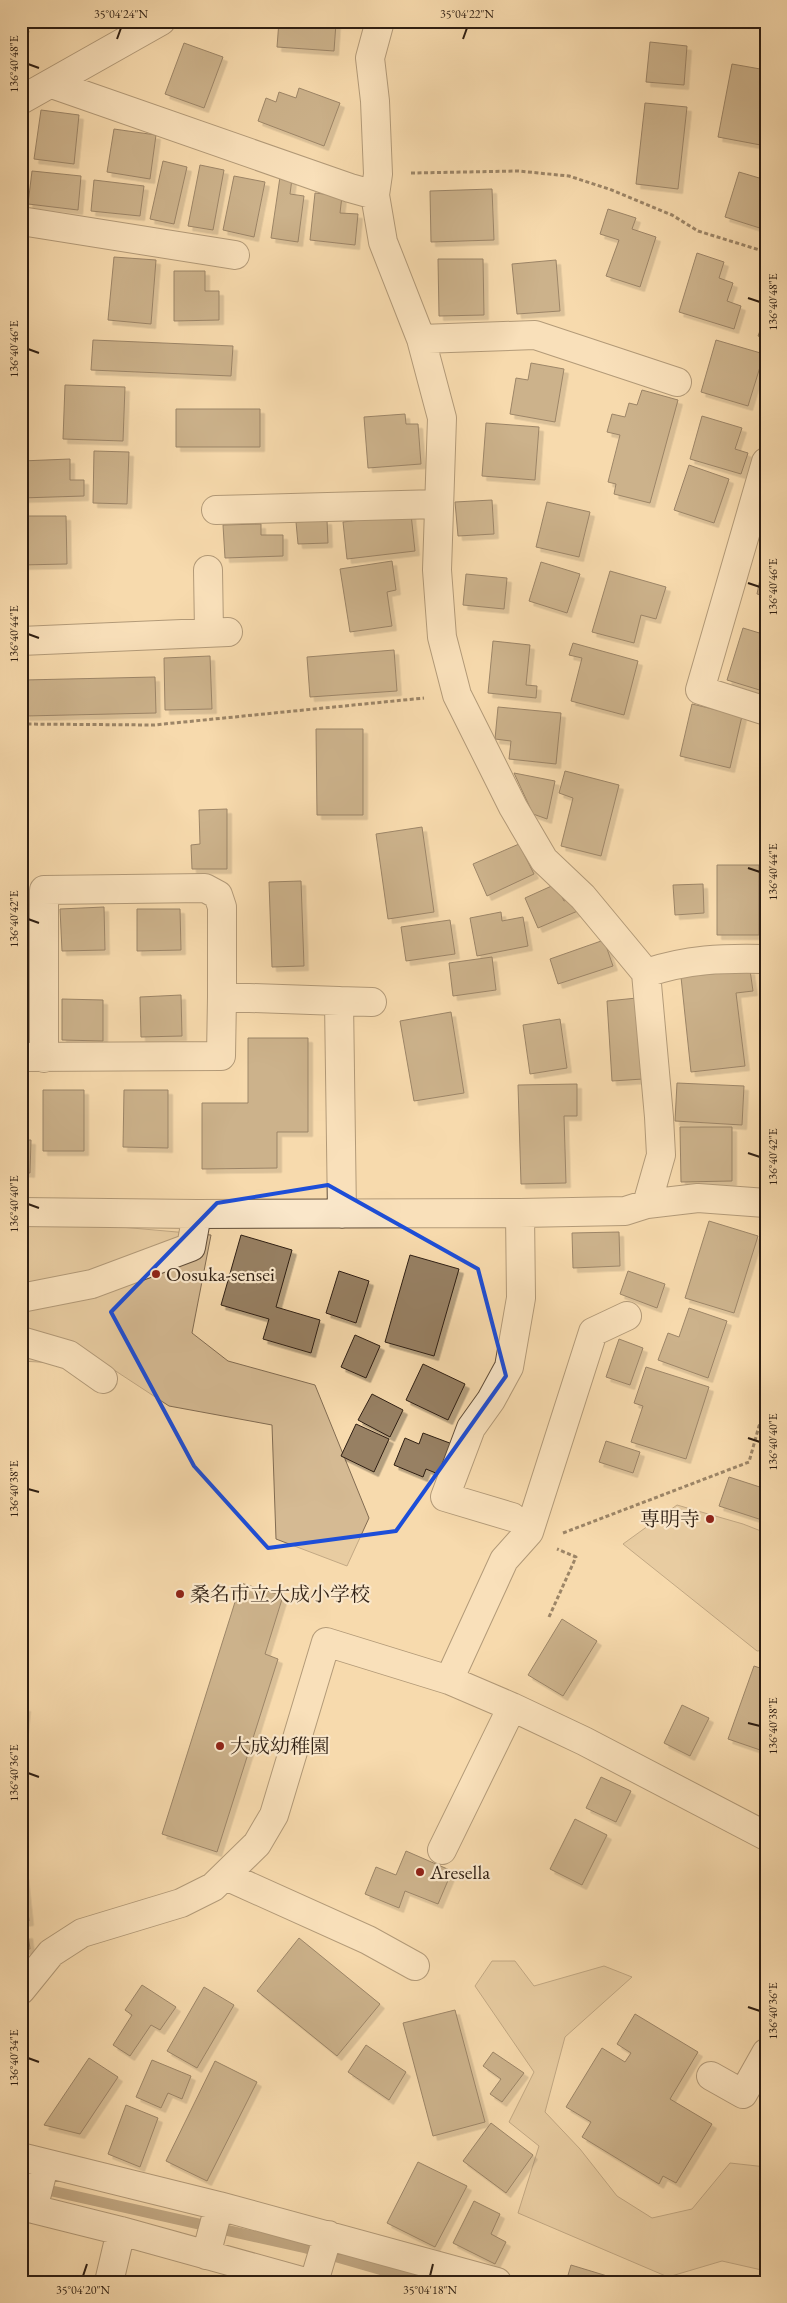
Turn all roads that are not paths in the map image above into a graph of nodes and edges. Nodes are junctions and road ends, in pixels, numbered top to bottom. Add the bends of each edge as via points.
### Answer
1 (161, 21) edge
2 (380, 21) edge
3 (52, 84) junction
4 (21, 100) edge
5 (376, 184) junction
6 (21, 221) edge
7 (235, 255) dead end
8 (421, 339) junction
9 (677, 382) dead end
10 (766, 462) edge
11 (438, 504) junction
12 (216, 510) dead end
13 (208, 570) dead end
14 (21, 640) edge
15 (766, 711) edge
16 (766, 959) edge
17 (646, 973) junction
18 (222, 997) junction
19 (339, 1001) junction
20 (372, 1002) dead end
21 (33, 1058) edge
22 (766, 1203) edge
23 (647, 1204) junction
24 (21, 1212) edge
25 (520, 1213) junction
26 (197, 1214) junction
27 (342, 1214) junction
28 (21, 1298) edge
29 (627, 1316) dead end
30 (21, 1341) edge
31 (103, 1379) dead end
32 (532, 1528) junction
33 (449, 1680) junction
34 (512, 1706) junction
35 (766, 1836) edge
36 (442, 1850) dead end
37 (226, 1876) junction
38 (415, 1966) dead end
39 (21, 1990) edge
40 (766, 2053) edge
41 (711, 2076) dead end
42 (33, 2160) edge
43 (220, 2206) junction
44 (27, 2208) edge
45 (121, 2231) junction
46 (328, 2235) junction
47 (206, 2255) junction
48 (418, 2271) edge
49 (109, 2282) edge
50 (305, 2282) edge
51 (314, 2282) edge
52 (497, 2282) edge

1 - 3 street
2 - 5 street via 370,58 375,101
3 - 4 street
3 - 5 street via 350,188
5 - 8 street via 383,242
6 - 7 street
8 - 9 street via 535,335
8 - 11 street via 442,418
10 - 15 street via 700,690
11 - 12 street
11 - 17 street via 437,570 442,637 457,695 513,807 544,860 584,897
13 - 14 street via 218,632
16 - 17 street via 716,958 674,964
17 - 23 street via 661,1155
18 - 19 street
18 - 21 street via 221,1056
18 - 21 street via 222,907 218,895 205,888 44,890
19 - 20 street
19 - 27 street
22 - 23 street via 698,1198
23 - 25 street via 625,1211
24 - 26 street
25 - 27 street
25 - 32 street via 520,1298 510,1367 471,1428 445,1497
26 - 27 street
26 - 28 street via 191,1248 92,1284
29 - 32 street via 593,1332
30 - 31 street via 69,1355
32 - 33 street via 504,1560
33 - 34 street
33 - 37 street via 326,1642 274,1815 257,1844
34 - 35 street
34 - 36 street
37 - 38 street via 368,1940
37 - 39 street via 213,1887 181,1903 82,1933 51,1953
40 - 41 street via 743,2094
42 - 43 street
42 - 44 street
43 - 46 street
43 - 47 street
44 - 45 street
45 - 47 street
45 - 49 street
46 - 48 street
46 - 51 street
47 - 50 street
48 - 52 street

